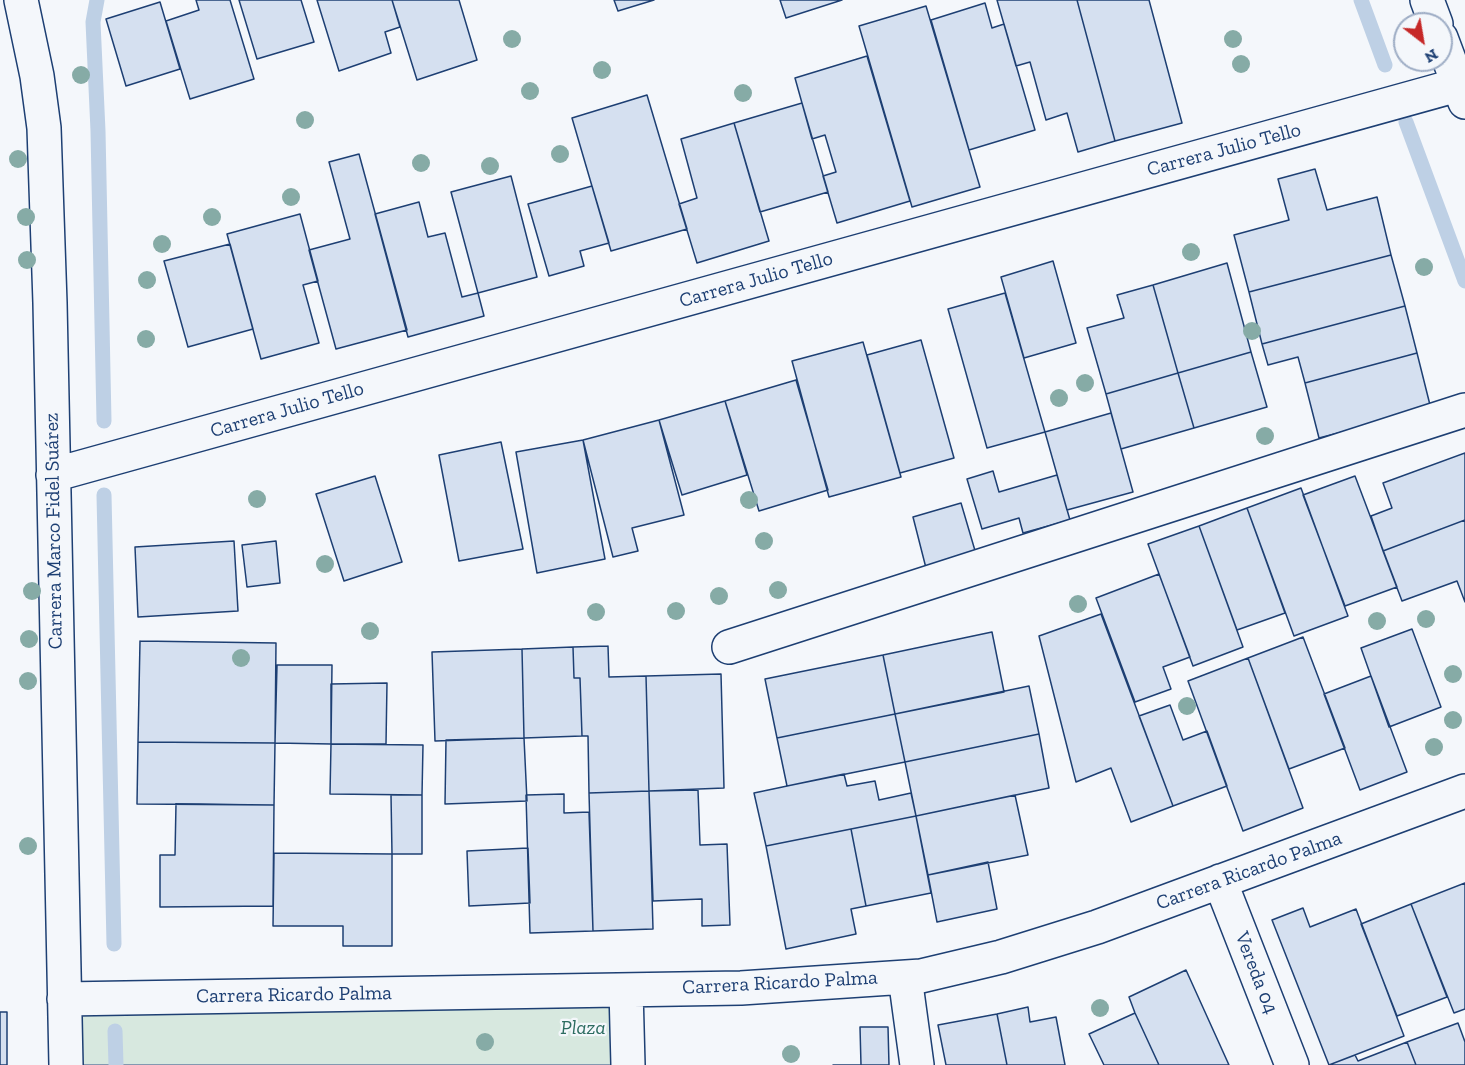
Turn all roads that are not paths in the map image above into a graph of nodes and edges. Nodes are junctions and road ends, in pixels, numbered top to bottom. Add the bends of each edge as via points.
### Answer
1 (21, 0) edge
2 (1453, 66) edge
3 (1463, 90) edge
4 (1465, 410) edge
5 (53, 475) junction
6 (729, 647) dead end
7 (1465, 791) edge
8 (1221, 881) junction
9 (905, 977) junction
10 (626, 990) junction
11 (64, 999) junction
12 (66, 1065) edge
13 (628, 1065) edge
14 (917, 1065) edge
15 (1292, 1065) edge

1 - 5 street, Carrera Marco Fidel Suárez via 44,128
2 - 3 street
3 - 5 street, Carrera Julio Tello
4 - 6 street
5 - 11 street, Carrera Marco Fidel Suárez
7 - 8 street, Carrera Ricardo Palma
8 - 9 street, Carrera Ricardo Palma via 1098,927 1001,957
8 - 15 street, Vereda 04
9 - 10 street, Carrera Ricardo Palma via 741,988
9 - 14 street
10 - 11 street, Carrera Ricardo Palma
10 - 13 street
11 - 12 street, Carrera Marco Fidel Suárez

